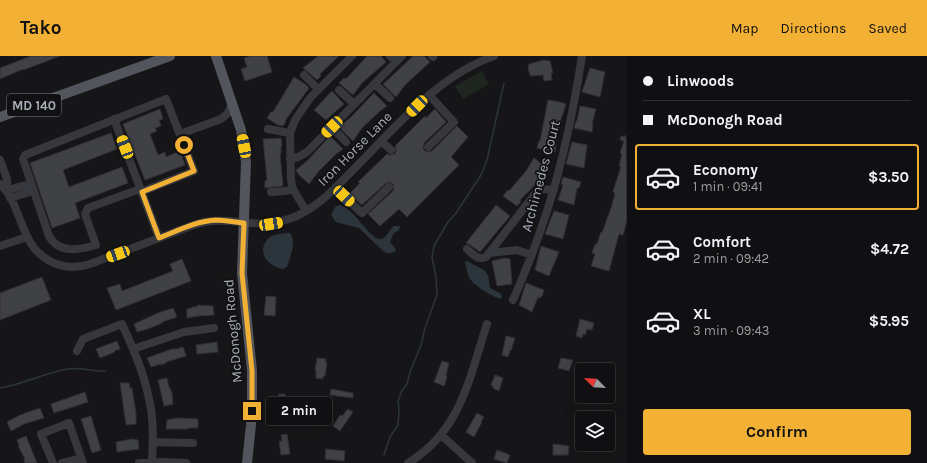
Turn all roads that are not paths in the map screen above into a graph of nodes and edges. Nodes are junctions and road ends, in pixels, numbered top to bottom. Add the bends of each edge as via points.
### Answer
1 (170, 56) edge
2 (216, 56) edge
3 (352, 56) edge
4 (390, 56) edge
5 (494, 56) edge
6 (582, 56) edge
7 (399, 59) edge
8 (479, 59) edge
9 (304, 75) dead end
10 (375, 84) junction
11 (318, 89) junction
12 (339, 90) dead end
13 (429, 95) junction
14 (390, 98) dead end
15 (232, 103) junction
16 (354, 104) junction
17 (0, 117) edge
18 (114, 119) junction
19 (332, 127) junction
20 (268, 128) dead end
21 (290, 133) junction
22 (180, 134) junction
23 (346, 142) dead end
24 (382, 142) junction
25 (428, 147) dead end
26 (391, 150) dead end
27 (290, 159) junction
28 (0, 160) edge
29 (0, 184) edge
30 (32, 187) junction
31 (389, 187) dead end
32 (335, 188) junction
33 (294, 189) junction
34 (7, 190) junction
35 (141, 190) junction
36 (554, 190) junction
37 (271, 192) dead end
38 (10, 198) junction
39 (306, 211) junction
40 (244, 223) junction
41 (27, 237) junction
42 (159, 238) junction
43 (0, 246) edge
44 (467, 249) dead end
45 (489, 252) junction
46 (532, 255) junction
47 (513, 300) dead end
48 (487, 324) dead end
49 (214, 328) dead end
50 (133, 348) junction
51 (78, 351) dead end
52 (441, 436) junction
53 (153, 442) junction
54 (193, 443) dead end
55 (82, 460) edge
56 (152, 462) edge
57 (53, 463) edge
58 (62, 463) edge
59 (139, 463) edge
60 (186, 463) edge
61 (247, 463) edge
62 (408, 463) edge
63 (472, 463) edge

1 - 17 main road, MD 140
2 - 15 main road, McDonogh Road
3 - 11 street
4 - 7 street
5 - 8 street, Iron Horse Lane
6 - 36 street, Archimedes Court
7 - 10 street
8 - 13 street, Iron Horse Lane
9 - 11 street
10 - 14 street
10 - 16 street
11 - 21 street via 295,120
12 - 16 street
13 - 24 street, Iron Horse Lane
13 - 25 street via 454,122
15 - 22 street via 228,113 220,119
15 - 40 main road, McDonogh Road via 241,130 245,154
16 - 19 street
18 - 22 street via 166,99
18 - 30 street via 26,155 23,159
18 - 35 street
19 - 23 street
19 - 27 street via 303,155
20 - 21 street
21 - 27 street
22 - 35 street via 194,171
24 - 26 street
24 - 32 street, Iron Horse Lane
27 - 33 street
28 - 34 street, Iron Horse Lane via 7,179
29 - 34 street
30 - 34 street
30 - 35 street via 50,238 60,246 72,250 96,245 85,214 88,208
30 - 38 street
31 - 32 street via 362,213
32 - 39 street, Iron Horse Lane
33 - 37 street
33 - 39 street
34 - 38 street, Iron Horse Lane
35 - 42 street
36 - 45 street via 542,189 535,194
36 - 46 street, Archimedes Court
38 - 41 street, Iron Horse Lane
39 - 40 street, Iron Horse Lane via 281,222
40 - 42 street, Iron Horse Lane via 222,220 206,222
40 - 61 main road, McDonogh Road via 242,273 252,386
41 - 42 street, Iron Horse Lane via 38,253 48,260 59,265 75,267 90,264
41 - 43 street
44 - 45 street via 479,258 486,257
45 - 46 street via 517,250
46 - 47 street, Archimedes Court
48 - 52 street via 463,399
49 - 50 street via 184,332
50 - 51 street via 122,324 83,339
50 - 53 street via 150,399
52 - 62 street
52 - 63 street
53 - 54 street
53 - 56 street
55 - 57 street via 69,423 41,434
55 - 58 street
56 - 59 street
56 - 60 street

